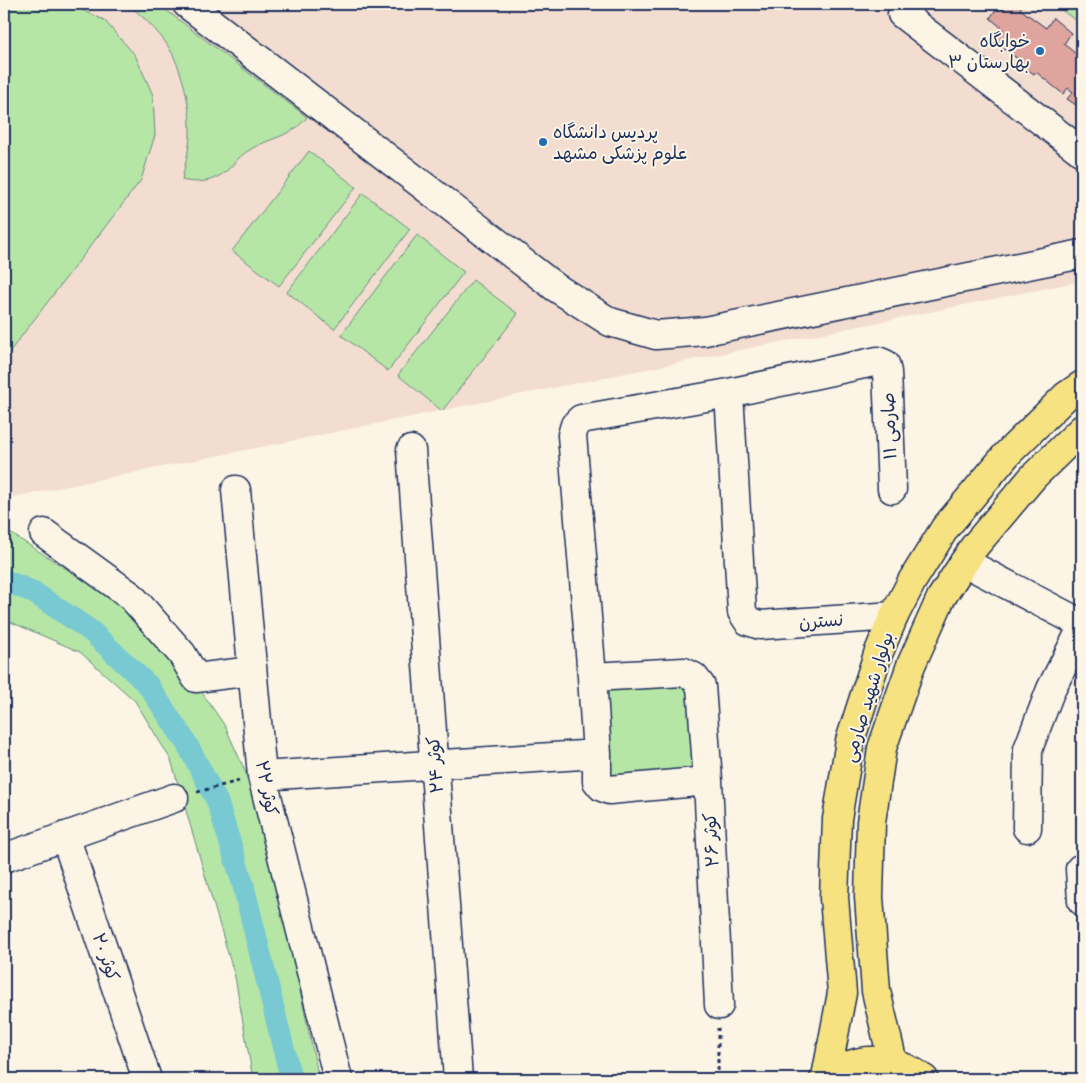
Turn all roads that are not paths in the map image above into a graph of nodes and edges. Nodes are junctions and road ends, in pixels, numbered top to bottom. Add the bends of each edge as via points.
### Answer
1 (187, 4) edge
2 (910, 4) edge
3 (1082, 152) edge
4 (1082, 254) edge
5 (1082, 385) edge
6 (729, 393) junction
7 (1082, 429) edge
8 (411, 450) dead end
9 (892, 489) dead end
10 (236, 490) dead end
11 (44, 533) dead end
12 (964, 562) junction
13 (894, 616) junction
14 (1082, 624) edge
15 (1082, 628) edge
16 (252, 671) junction
17 (592, 677) junction
18 (597, 754) junction
19 (434, 764) junction
20 (262, 776) junction
21 (708, 781) junction
22 (174, 798) road end
23 (1027, 828) dead end
24 (65, 836) junction
25 (4, 858) edge
26 (1080, 869) dead end
27 (1082, 901) edge
28 (719, 1005) road end
29 (893, 1063) junction
30 (825, 1078) edge
31 (147, 1079) edge
32 (338, 1079) edge
33 (458, 1079) edge
34 (924, 1079) edge

1 - 4 street via 554,287 610,322 656,335 705,331
2 - 3 street via 902,14
5 - 13 main road, بولوار شهید صارمی via 1066,396 1007,454 945,528
6 - 9 street, صارمی ۱۱ via 878,361 885,364
6 - 13 street, نسترن via 742,612 748,621 760,625
6 - 17 street via 581,419 575,424 572,435
7 - 12 main road, بولوار شهید صارمی via 1033,477
8 - 19 street, کوثر ۲۴
10 - 16 street, کوثر ۲۲
11 - 16 street via 131,596 182,654 196,678
12 - 14 street
12 - 29 main road, بولوار شهید صارمی via 941,598 911,665 882,748 871,822 869,897 876,991
13 - 30 main road, بولوار شهید صارمی via 850,741 837,819 834,898 842,994
15 - 23 street via 1051,689 1028,749
16 - 20 street, کوثر ۲۲
17 - 18 street
17 - 21 street, کوثر ۲۶ via 684,672 694,677 701,686
18 - 19 street
18 - 21 street via 597,781 609,790
19 - 20 street
19 - 33 street, کوثر ۲۴
20 - 32 street, کوثر ۲۲
21 - 28 street, کوثر ۲۶
22 - 24 street
24 - 25 street
24 - 31 street, کوثر ۲۰
26 - 27 street
29 - 30 main road via 878,1061 849,1065
29 - 34 main road

